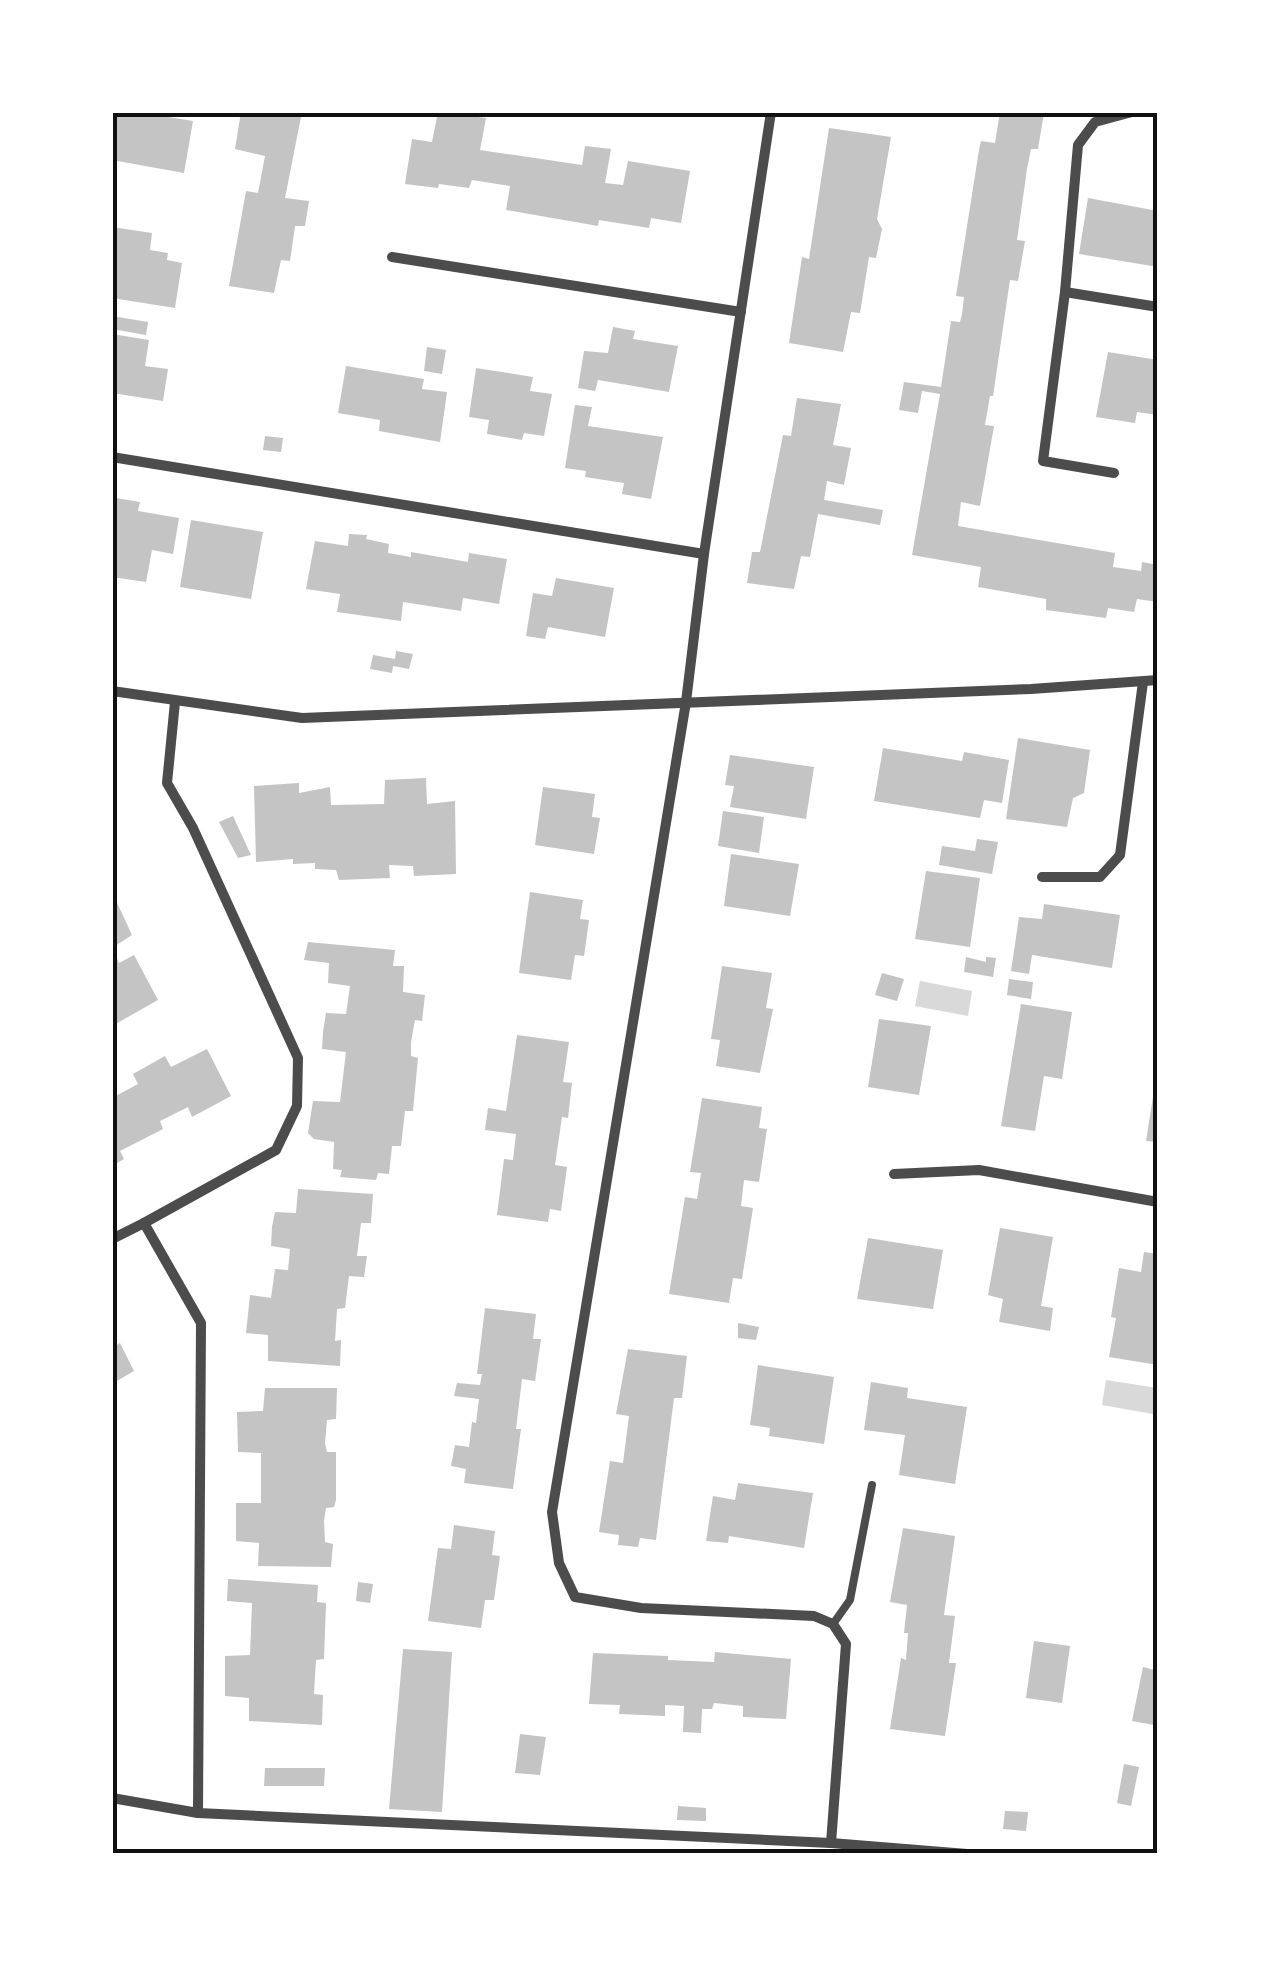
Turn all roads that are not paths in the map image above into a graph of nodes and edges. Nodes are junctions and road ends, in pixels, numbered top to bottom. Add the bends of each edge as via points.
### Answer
1 (771, 112) edge
2 (1132, 112) edge
3 (392, 257) dead end
4 (1065, 292) junction
5 (1158, 307) edge
6 (740, 312) junction
7 (112, 458) edge
8 (1114, 473) dead end
9 (704, 554) junction
10 (1158, 680) edge
11 (1143, 682) junction
12 (112, 691) edge
13 (175, 702) junction
14 (686, 702) junction
15 (1042, 877) dead end
16 (894, 1174) dead end
17 (1158, 1202) edge
18 (144, 1223) junction
19 (112, 1239) edge
20 (872, 1484) dead end
21 (833, 1624) junction
22 (112, 1798) edge
23 (198, 1813) junction
24 (830, 1843) junction
25 (967, 1854) edge

1 - 6 street
2 - 4 street via 1095,122 1078,145
3 - 6 street
4 - 5 street
4 - 8 street via 1043,461
6 - 9 street
7 - 9 street
9 - 14 street
10 - 11 street
11 - 14 street
11 - 15 street via 1120,855 1100,877
12 - 13 street
13 - 14 street via 302,718
13 - 18 street via 167,783 298,1058 297,1106 276,1150
14 - 21 street via 552,1512 559,1564 575,1597 641,1608 814,1616
16 - 17 street via 979,1170
18 - 19 street
18 - 23 street via 201,1322
20 - 21 lane via 850,1600
21 - 24 street via 846,1644
22 - 23 street
23 - 24 street
24 - 25 street

